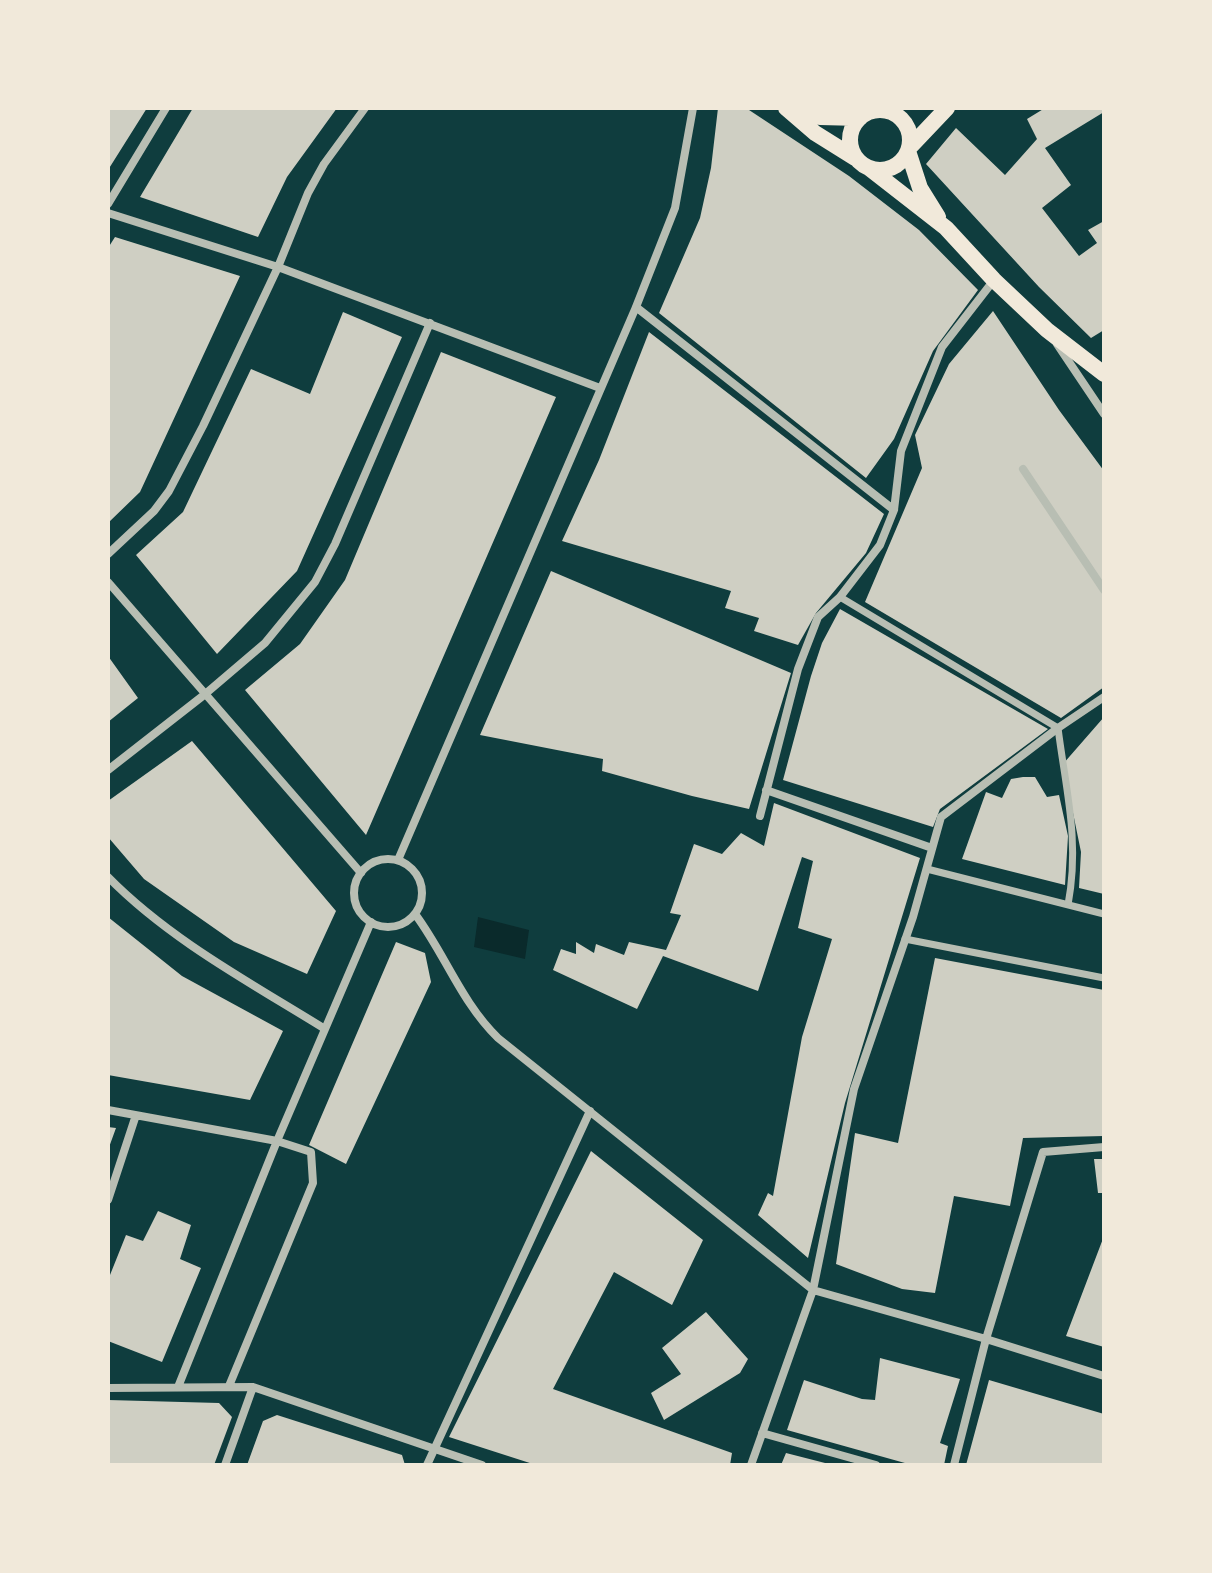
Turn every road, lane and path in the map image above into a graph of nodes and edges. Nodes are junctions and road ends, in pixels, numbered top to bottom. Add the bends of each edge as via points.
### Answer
1 (166, 108) edge
2 (365, 108) edge
3 (693, 108) edge
4 (786, 108) edge
5 (800, 108) edge
6 (911, 108) edge
7 (947, 108) edge
8 (883, 110) edge
9 (860, 118) junction
10 (909, 149) junction
11 (855, 158) junction
12 (869, 168) junction
13 (108, 204) edge
14 (108, 213) edge
15 (946, 228) junction
16 (278, 267) junction
17 (994, 280) junction
18 (636, 307) junction
19 (430, 323) junction
20 (1047, 330) junction
21 (1101, 366) edge
22 (600, 388) junction
23 (1104, 414) edge
24 (1023, 469) dead end
25 (894, 510) junction
26 (108, 554) edge
27 (108, 582) edge
28 (1104, 590) edge
29 (840, 597) junction
30 (204, 695) junction
31 (1104, 697) edge
32 (1058, 728) junction
33 (108, 770) edge
34 (766, 790) junction
35 (760, 816) dead end
36 (932, 848) junction
37 (398, 860) junction
38 (927, 869) junction
39 (361, 873) junction
40 (108, 877) edge
41 (1068, 905) junction
42 (415, 914) junction
43 (1104, 914) edge
44 (371, 922) junction
45 (905, 939) junction
46 (1104, 978) edge
47 (325, 1029) junction
48 (108, 1110) edge
49 (590, 1111) junction
50 (136, 1115) junction
51 (277, 1141) junction
52 (1104, 1147) edge
53 (108, 1200) edge
54 (813, 1290) junction
55 (986, 1339) junction
56 (1104, 1376) edge
57 (229, 1386) junction
58 (178, 1387) junction
59 (253, 1387) junction
60 (108, 1388) edge
61 (762, 1433) junction
62 (432, 1449) junction
63 (225, 1465) edge
64 (427, 1465) edge
65 (482, 1465) edge
66 (751, 1465) edge
67 (876, 1465) edge
68 (954, 1465) edge

1 - 13 street
2 - 16 street via 313,183
3 - 18 street via 675,208
4 - 11 main road
5 - 9 main road via 820,117
6 - 8 main road
7 - 10 main road
8 - 9 main road
8 - 10 main road via 907,127
9 - 11 main road via 850,141
10 - 12 main road via 896,166
10 - 15 main road via 920,188
11 - 12 main road
12 - 15 main road
14 - 16 street
15 - 17 main road
16 - 19 street
16 - 26 street via 169,491
17 - 20 main road
17 - 25 street via 942,347 917,404 901,451
18 - 22 street
18 - 25 street
19 - 22 street
19 - 30 street via 315,582 265,643
20 - 21 main road
20 - 23 street
22 - 37 street
24 - 28 street
25 - 29 street via 880,545
27 - 30 street
29 - 32 street
29 - 34 street via 818,617 798,669
30 - 33 street
30 - 39 street
31 - 32 street
32 - 36 street via 941,817
32 - 41 street via 1073,830
34 - 35 street
34 - 36 street
36 - 38 street
37 - 39 street via 378,860
37 - 42 street via 421,882
38 - 41 street
38 - 45 street
39 - 44 street via 355,899
40 - 47 street via 199,950
41 - 43 street
42 - 44 street via 399,925
42 - 49 street via 483,1024
44 - 47 street
45 - 46 street
45 - 54 street via 854,1089
47 - 51 street
48 - 50 street
49 - 54 street
49 - 62 street
50 - 51 street
50 - 53 street
51 - 57 street via 311,1152 313,1183
51 - 58 street
52 - 55 street via 1043,1152
54 - 55 street
54 - 61 street
55 - 56 street
55 - 68 street
57 - 58 street
57 - 59 street
58 - 60 street
59 - 62 street
59 - 63 street
61 - 66 street
61 - 67 street
62 - 64 street
62 - 65 street

